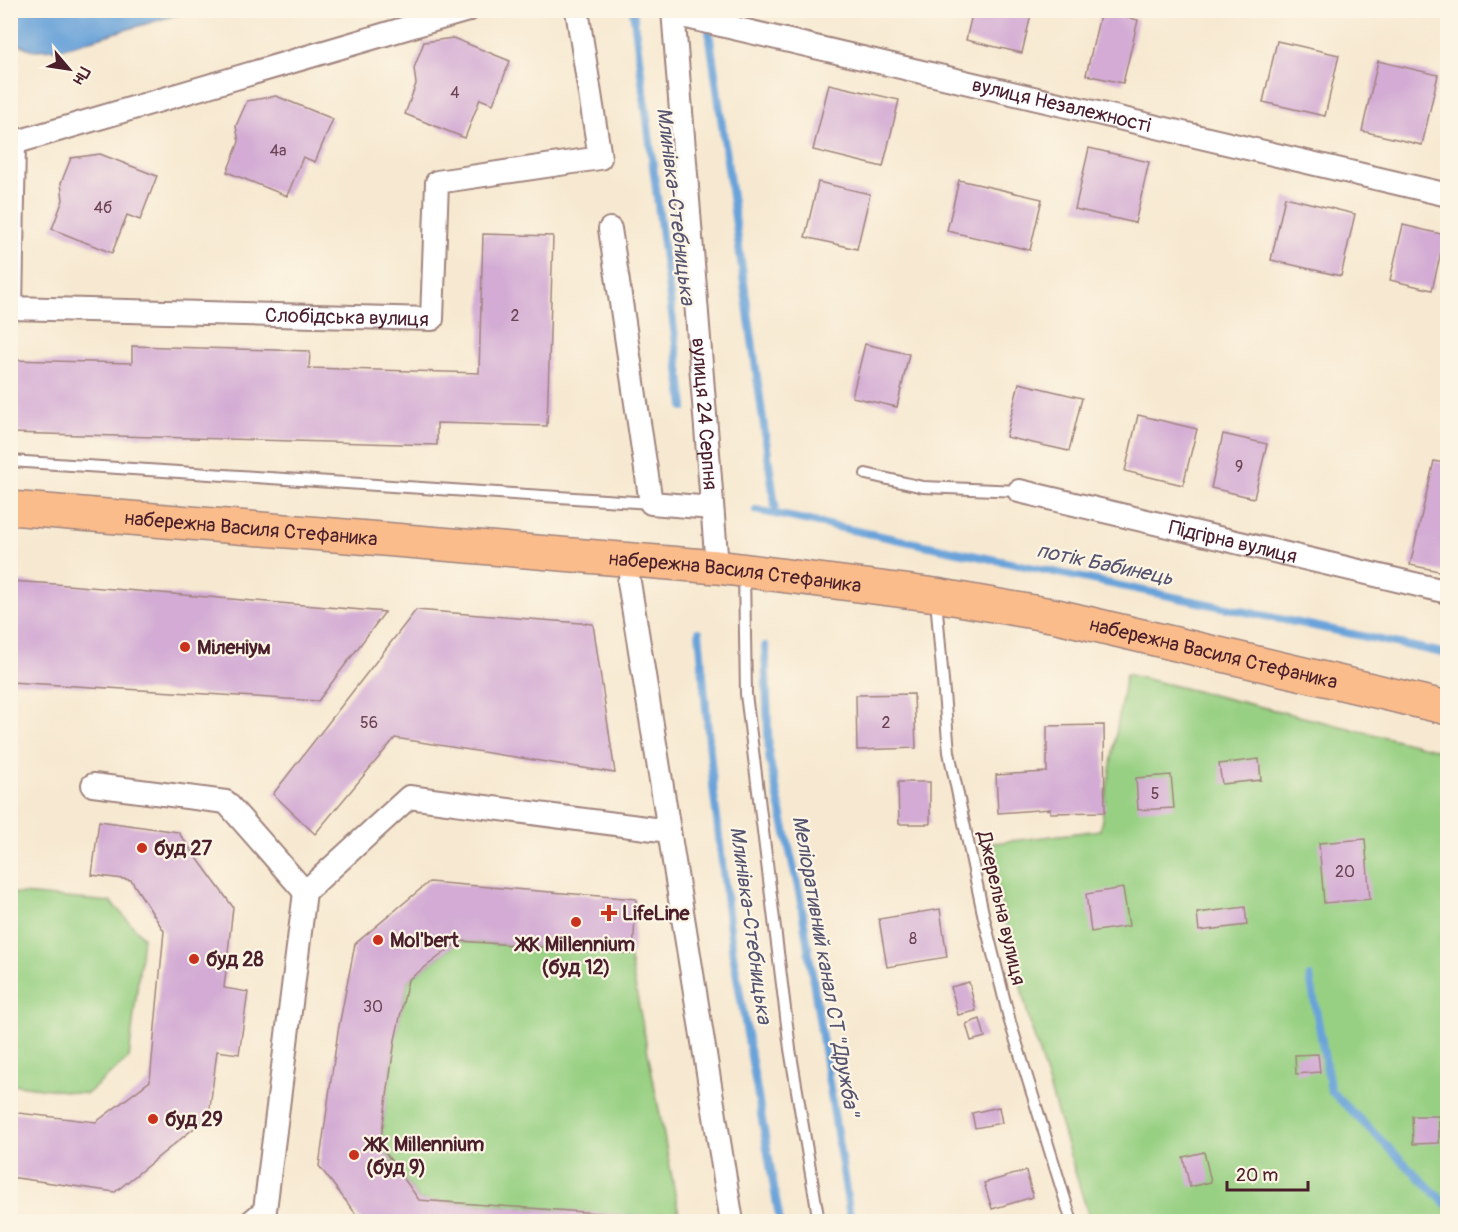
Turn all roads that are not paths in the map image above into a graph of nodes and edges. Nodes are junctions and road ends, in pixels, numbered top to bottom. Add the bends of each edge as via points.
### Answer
1 (468, 10) edge
2 (578, 10) edge
3 (673, 12) edge
4 (12, 144) edge
5 (1448, 195) edge
6 (610, 229) dead end
7 (10, 461) edge
8 (866, 474) dead end
9 (1019, 491) joint
10 (651, 504) junction
11 (10, 508) edge
12 (712, 508) junction
13 (730, 568) junction
14 (629, 582) dead end
15 (1448, 592) edge
16 (936, 596) junction
17 (1446, 705) edge
18 (93, 785) dead end
19 (669, 831) junction
20 (304, 892) junction
21 (251, 1221) edge
22 (732, 1221) edge
23 (819, 1221) edge
24 (1072, 1221) edge

1 - 4 street, Слобідська вулиця
2 - 4 street, Слобідська вулиця via 600,158 437,182 432,319 11,308
3 - 5 street, вулиця Незалежності
3 - 12 street, вулиця 24 Серпня
6 - 10 street
7 - 10 lane
8 - 9 lane via 923,487
9 - 15 street, Підгірна вулиця
10 - 12 street
11 - 13 main road, набережна Василя Стефаника
12 - 13 street, вулиця 24 Серпня
13 - 16 main road, набережна Василя Стефаника
13 - 23 lane via 790,1048
14 - 19 street
16 - 17 main road, набережна Василя Стефаника via 1057,616
16 - 24 lane, Джерельна вулиця via 950,752 984,918 1010,1022
18 - 20 street via 226,802
19 - 20 street via 409,797
19 - 22 street
20 - 21 street via 265,1210

